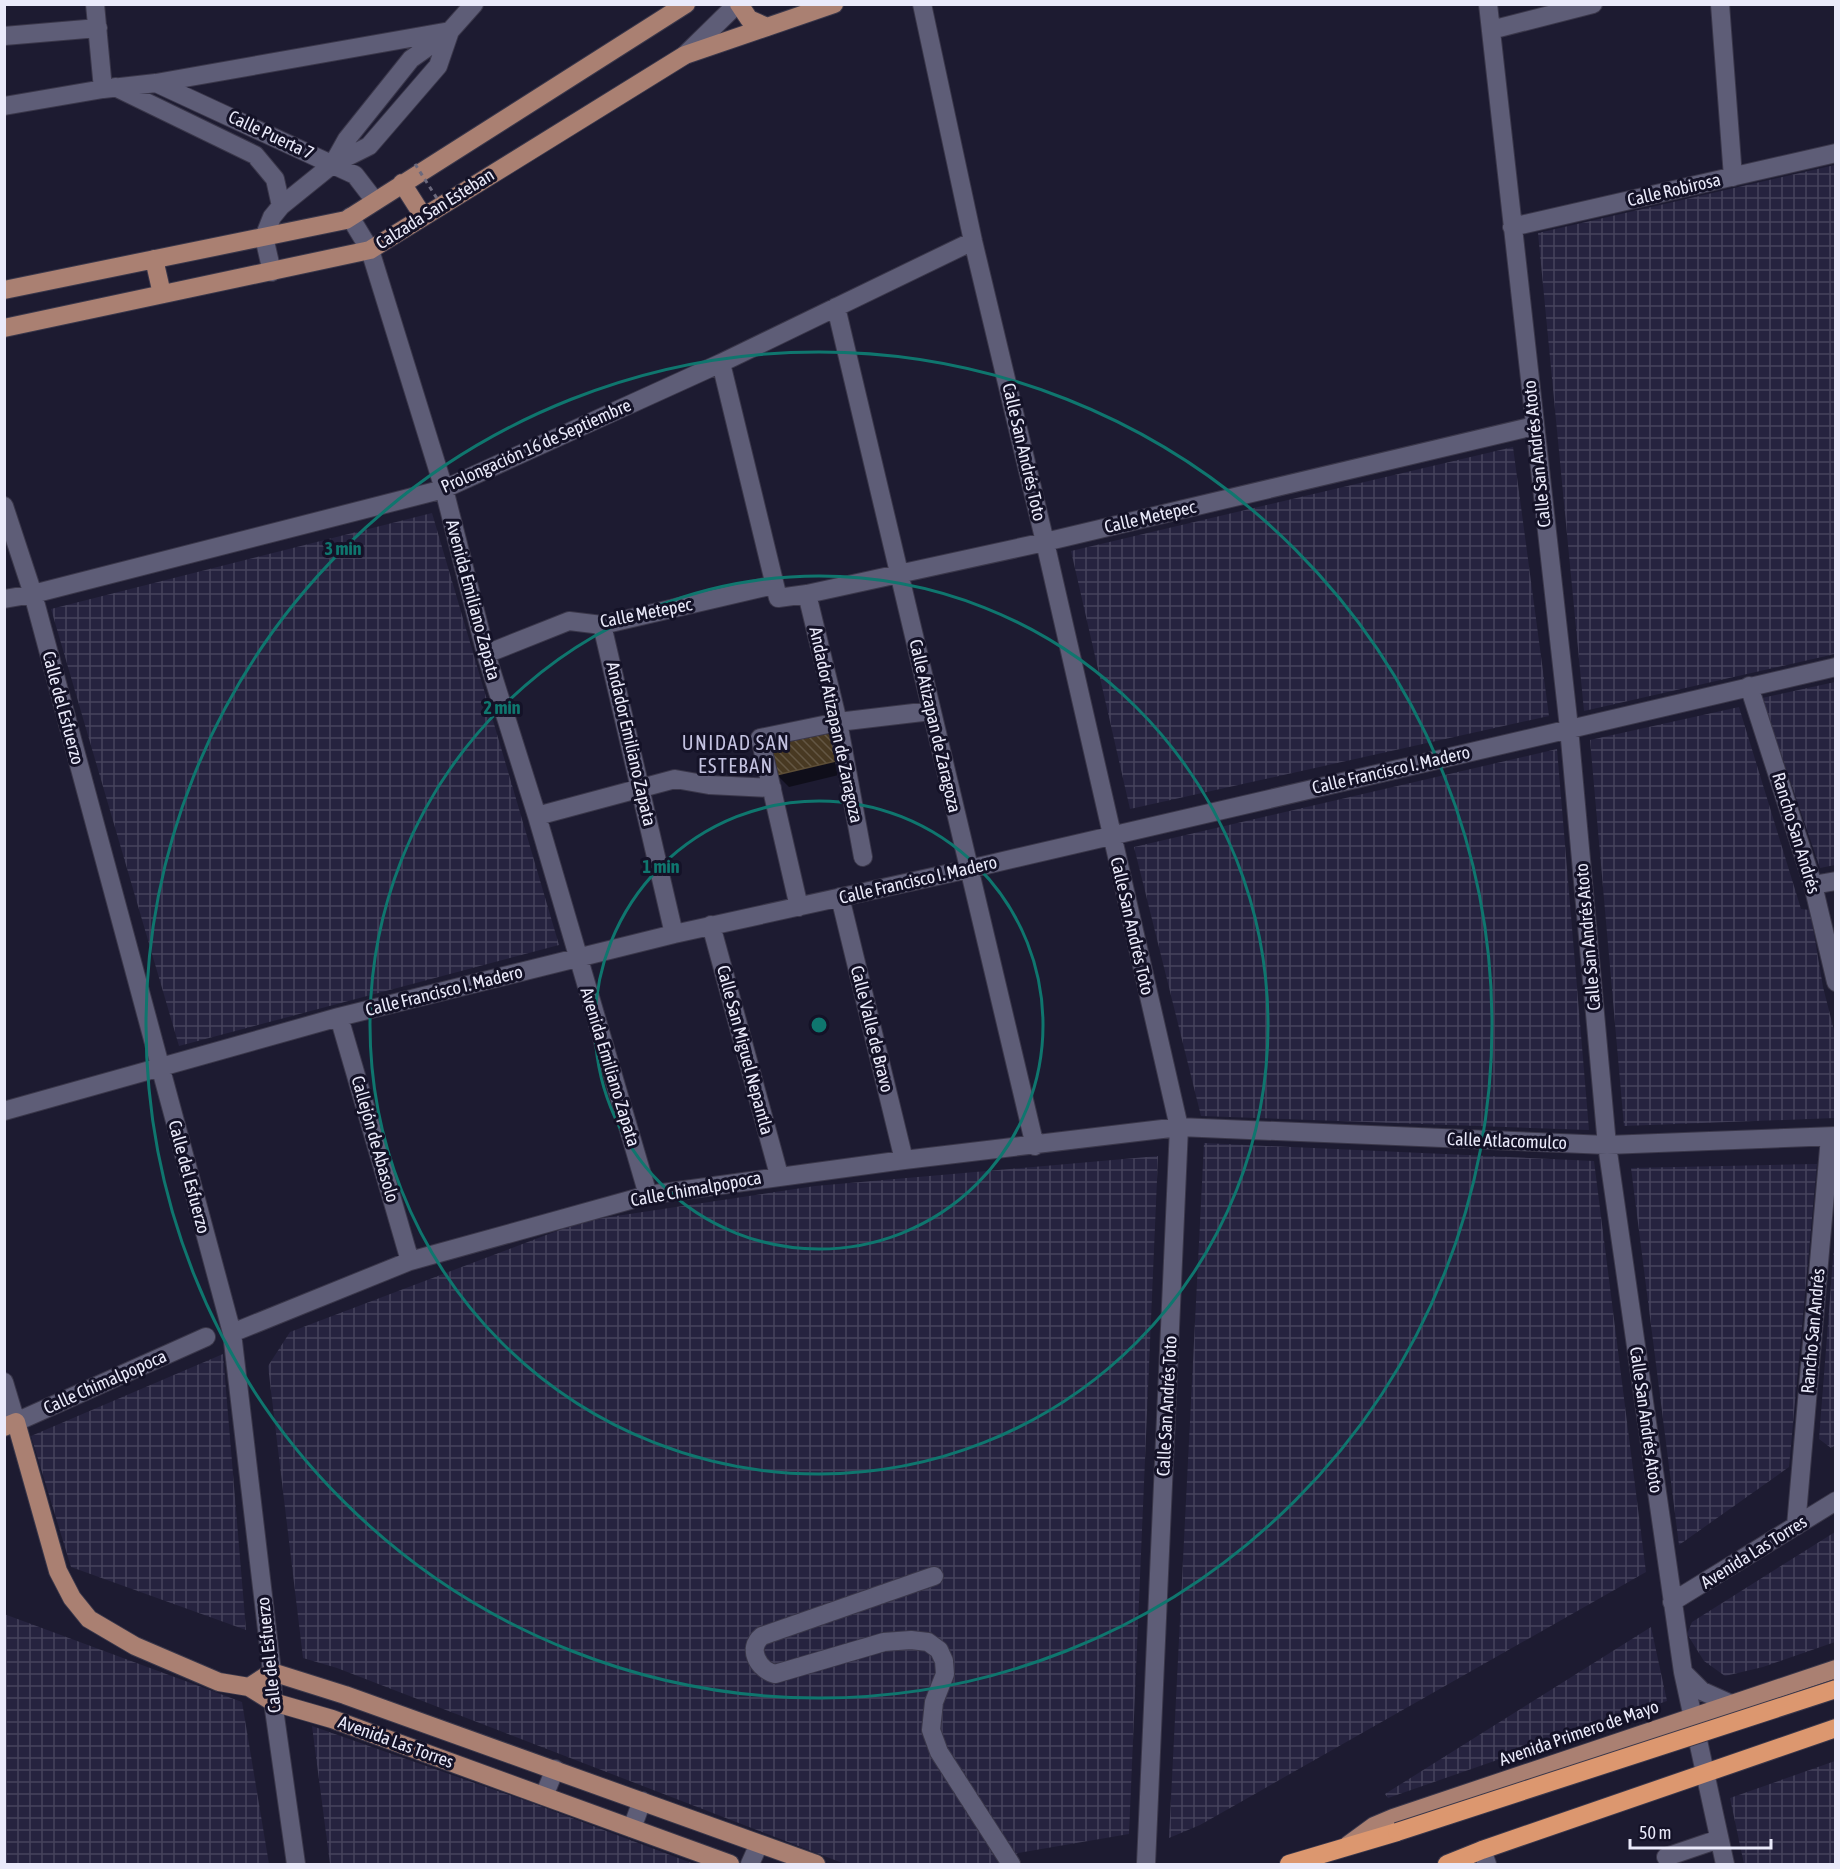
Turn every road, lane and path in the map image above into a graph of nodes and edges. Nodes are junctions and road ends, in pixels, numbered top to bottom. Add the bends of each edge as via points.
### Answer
1 (95, 4) edge
2 (474, 4) edge
3 (686, 4) edge
4 (738, 4) edge
5 (834, 4) edge
6 (922, 4) edge
7 (1488, 4) edge
8 (1593, 4) edge
9 (1720, 4) edge
10 (767, 27) junction
11 (98, 28) junction
12 (1491, 30) junction
13 (450, 32) junction
14 (4, 36) edge
15 (685, 55) junction
16 (156, 83) junction
17 (109, 88) junction
18 (4, 106) edge
19 (1836, 153) edge
20 (333, 164) junction
21 (415, 164) dead end
22 (1733, 177) junction
23 (402, 183) junction
24 (375, 201) junction
25 (281, 206) junction
26 (445, 211) dead end
27 (423, 216) junction
28 (350, 218) junction
29 (1512, 228) junction
30 (264, 237) junction
31 (973, 241) junction
32 (370, 250) junction
33 (154, 259) junction
34 (272, 272) junction
35 (4, 290) edge
36 (162, 294) junction
37 (836, 306) junction
38 (4, 328) edge
39 (721, 363) junction
40 (1534, 426) junction
41 (444, 489) junction
42 (4, 506) edge
43 (1045, 542) junction
44 (900, 573) junction
45 (774, 585) junction
46 (33, 594) junction
47 (807, 594) junction
48 (4, 599) edge
49 (602, 625) junction
50 (486, 654) junction
51 (1836, 667) edge
52 (1749, 686) junction
53 (931, 711) junction
54 (838, 722) junction
55 (1569, 728) junction
56 (641, 788) junction
57 (772, 788) junction
58 (537, 816) junction
59 (1111, 835) junction
60 (863, 856) dead end
61 (969, 869) junction
62 (1836, 881) edge
63 (1813, 885) junction
64 (840, 897) junction
65 (799, 907) junction
66 (711, 925) junction
67 (674, 934) junction
68 (577, 957) junction
69 (1836, 982) edge
70 (339, 1017) junction
71 (159, 1068) junction
72 (4, 1111) edge
73 (1179, 1127) junction
74 (1833, 1137) edge
75 (1607, 1145) junction
76 (1035, 1146) junction
77 (904, 1160) junction
78 (779, 1175) junction
79 (648, 1195) junction
80 (410, 1261) junction
81 (232, 1333) junction
82 (206, 1337) dead end
83 (4, 1382) edge
84 (10, 1425) edge
85 (1836, 1501) edge
86 (1796, 1526) junction
87 (934, 1576) dead end
88 (1672, 1602) junction
89 (1836, 1669) edge
90 (272, 1672) junction
91 (1683, 1672) junction
92 (249, 1688) junction
93 (1836, 1689) edge
94 (273, 1702) junction
95 (1731, 1704) junction
96 (1692, 1717) junction
97 (1836, 1728) edge
98 (555, 1770) junction
99 (1704, 1773) junction
100 (544, 1796) junction
101 (642, 1801) junction
102 (632, 1828) junction
103 (1719, 1839) junction
104 (759, 1844) junction
105 (1342, 1849) junction
106 (1484, 1857) edge
107 (1666, 1857) dead end
108 (296, 1864) edge
109 (730, 1864) edge
110 (750, 1864) edge
111 (816, 1864) edge
112 (1011, 1864) edge
113 (1146, 1864) edge
114 (1288, 1864) edge
115 (1447, 1864) edge
116 (1725, 1864) edge

1 - 11 street
2 - 13 street
3 - 23 main road
4 - 10 main road via 749,19
4 - 15 street
5 - 10 main road, Calzada San Esteban
6 - 31 street, Calle San Andrés Toto
7 - 12 street, Calle San Andrés Atoto
8 - 12 street
9 - 22 street
10 - 15 main road, Calzada San Esteban
11 - 14 street
11 - 17 street
12 - 29 street, Calle San Andrés Atoto
13 - 16 street
13 - 20 street via 411,59 347,139
13 - 20 street via 438,66 369,146
15 - 27 main road, Calzada San Esteban
16 - 17 street
16 - 20 street, Calle Puerta 7
17 - 18 street
17 - 25 street, Calle Puerta 7 via 255,155 275,179
19 - 22 street, Calle Robirosa
20 - 24 street, Calle Puerta 7 via 355,175
20 - 25 street
21 - 26 path, bridge
22 - 29 street, Calle Robirosa
23 - 24 main road
23 - 27 main road
24 - 28 main road
25 - 30 street
27 - 32 main road, Calzada San Esteban
28 - 30 main road
28 - 32 street, Avenida Emiliano Zapata
29 - 40 street, Calle San Andrés Atoto
30 - 33 main road
30 - 34 street
31 - 37 street, Prolongación 16 de Septiembre
31 - 43 street, Calle San Andrés Toto
32 - 34 main road, Calzada San Esteban
32 - 41 street, Avenida Emiliano Zapata
33 - 35 main road
33 - 36 main road
34 - 36 main road, Calzada San Esteban
36 - 38 main road, Calzada San Esteban
37 - 39 street, Prolongación 16 de Septiembre
37 - 44 street, Calle Atizapan de Zaragoza
39 - 41 street, Prolongación 16 de Septiembre
39 - 45 street
40 - 43 street, Calle Metepec
40 - 55 street, Calle San Andrés Atoto
41 - 46 street, Prolongación 16 de Septiembre
41 - 50 street, Avenida Emiliano Zapata
42 - 46 street, Calle del Esfuerzo
43 - 44 street, Calle Metepec
43 - 59 street, Calle San Andrés Toto
44 - 47 street, Calle Metepec
44 - 53 street, Calle Atizapan de Zaragoza
45 - 47 street, Calle Metepec via 778,598
45 - 49 street, Calle Metepec
46 - 48 street, Prolongación 16 de Septiembre
46 - 71 street, Calle del Esfuerzo
47 - 54 street, Andador Atizapan de Zaragoza
49 - 50 street, Calle Metepec via 569,621
49 - 56 street, Andador Emiliano Zapata
50 - 58 street, Avenida Emiliano Zapata
51 - 52 street, Calle Francisco I. Madero
52 - 55 street, Calle Francisco I. Madero
52 - 63 street, Rancho San Andrés
53 - 54 street
53 - 61 street, Calle Atizapan de Zaragoza
54 - 57 street via 760,738
54 - 60 street, Andador Atizapan de Zaragoza
55 - 59 street, Calle Francisco I. Madero
55 - 75 street, Calle San Andrés Atoto
56 - 57 street via 675,779
56 - 58 street
56 - 67 street, Andador Emiliano Zapata
57 - 65 street
58 - 68 street, Avenida Emiliano Zapata
59 - 61 street, Calle Francisco I. Madero
59 - 73 street, Calle San Andrés Toto
61 - 64 street, Calle Francisco I. Madero
61 - 76 street, Calle Atizapan de Zaragoza
62 - 63 street
63 - 69 street, Rancho San Andrés
64 - 65 street, Calle Francisco I. Madero
64 - 77 street, Calle Valle de Bravo
65 - 66 street, Calle Francisco I. Madero
66 - 67 street, Calle Francisco I. Madero
66 - 78 street, Calle San Miguel Nepantla
67 - 68 street, Calle Francisco I. Madero
68 - 70 street, Calle Francisco I. Madero
68 - 79 street, Avenida Emiliano Zapata
70 - 71 street, Calle Francisco I. Madero
70 - 80 street, Callejón de Abasolo
71 - 72 street, Calle Francisco I. Madero
71 - 81 street, Calle del Esfuerzo
73 - 75 street, Calle Atlacomulco
73 - 76 street, Calle Chimalpopoca
73 - 113 street, Calle San Andrés Toto
74 - 75 street, Calle Atlacomulco
74 - 86 street, Rancho San Andrés
75 - 88 street, Calle San Andrés Atoto
76 - 77 street, Calle Chimalpopoca
77 - 78 street, Calle Chimalpopoca
78 - 79 street, Calle Chimalpopoca
79 - 80 street, Calle Chimalpopoca
80 - 81 street, Calle Chimalpopoca
81 - 90 street, Calle del Esfuerzo
82 - 84 street, Calle Chimalpopoca
83 - 84 street
84 - 92 main road, Avenida Las Torres via 58,1571 89,1619 135,1646 219,1682
85 - 86 street, Avenida Las Torres
86 - 88 street, Avenida Las Torres
87 - 112 street via 762,1636 754,1650 765,1670 775,1674 884,1642 928,1642 939,1650 945,1674 934,1702 931,1730 939,1752
88 - 91 street, Calle San Andrés Atoto
89 - 95 main road, Avenida Primero de Mayo
90 - 92 main road
90 - 94 street, Calle del Esfuerzo
90 - 98 main road, Avenida Las Torres
91 - 95 street via 1702,1691
91 - 96 street, Calle San Andrés Atoto
92 - 94 main road, Avenida Las Torres
93 - 105 highway, Avenida Primero de Mayo, bridge
94 - 100 main road, Avenida Las Torres via 332,1719
94 - 108 street, Calle del Esfuerzo
95 - 96 main road, Avenida Primero de Mayo
96 - 99 street, Calle San Andrés Atoto
96 - 105 main road, Avenida Primero de Mayo via 1393,1818 1374,1826
97 - 99 highway
98 - 100 street
98 - 101 main road, Avenida Las Torres
99 - 103 street, Calle San Andrés Atoto
99 - 106 highway
100 - 102 main road, Avenida Las Torres
101 - 102 street
101 - 104 main road, Avenida Las Torres
102 - 109 main road, Avenida Las Torres
103 - 107 street
103 - 116 street, Calle San Andrés Atoto
104 - 110 street
104 - 111 main road, Avenida Las Torres
105 - 114 highway, Avenida Primero de Mayo
106 - 115 highway

